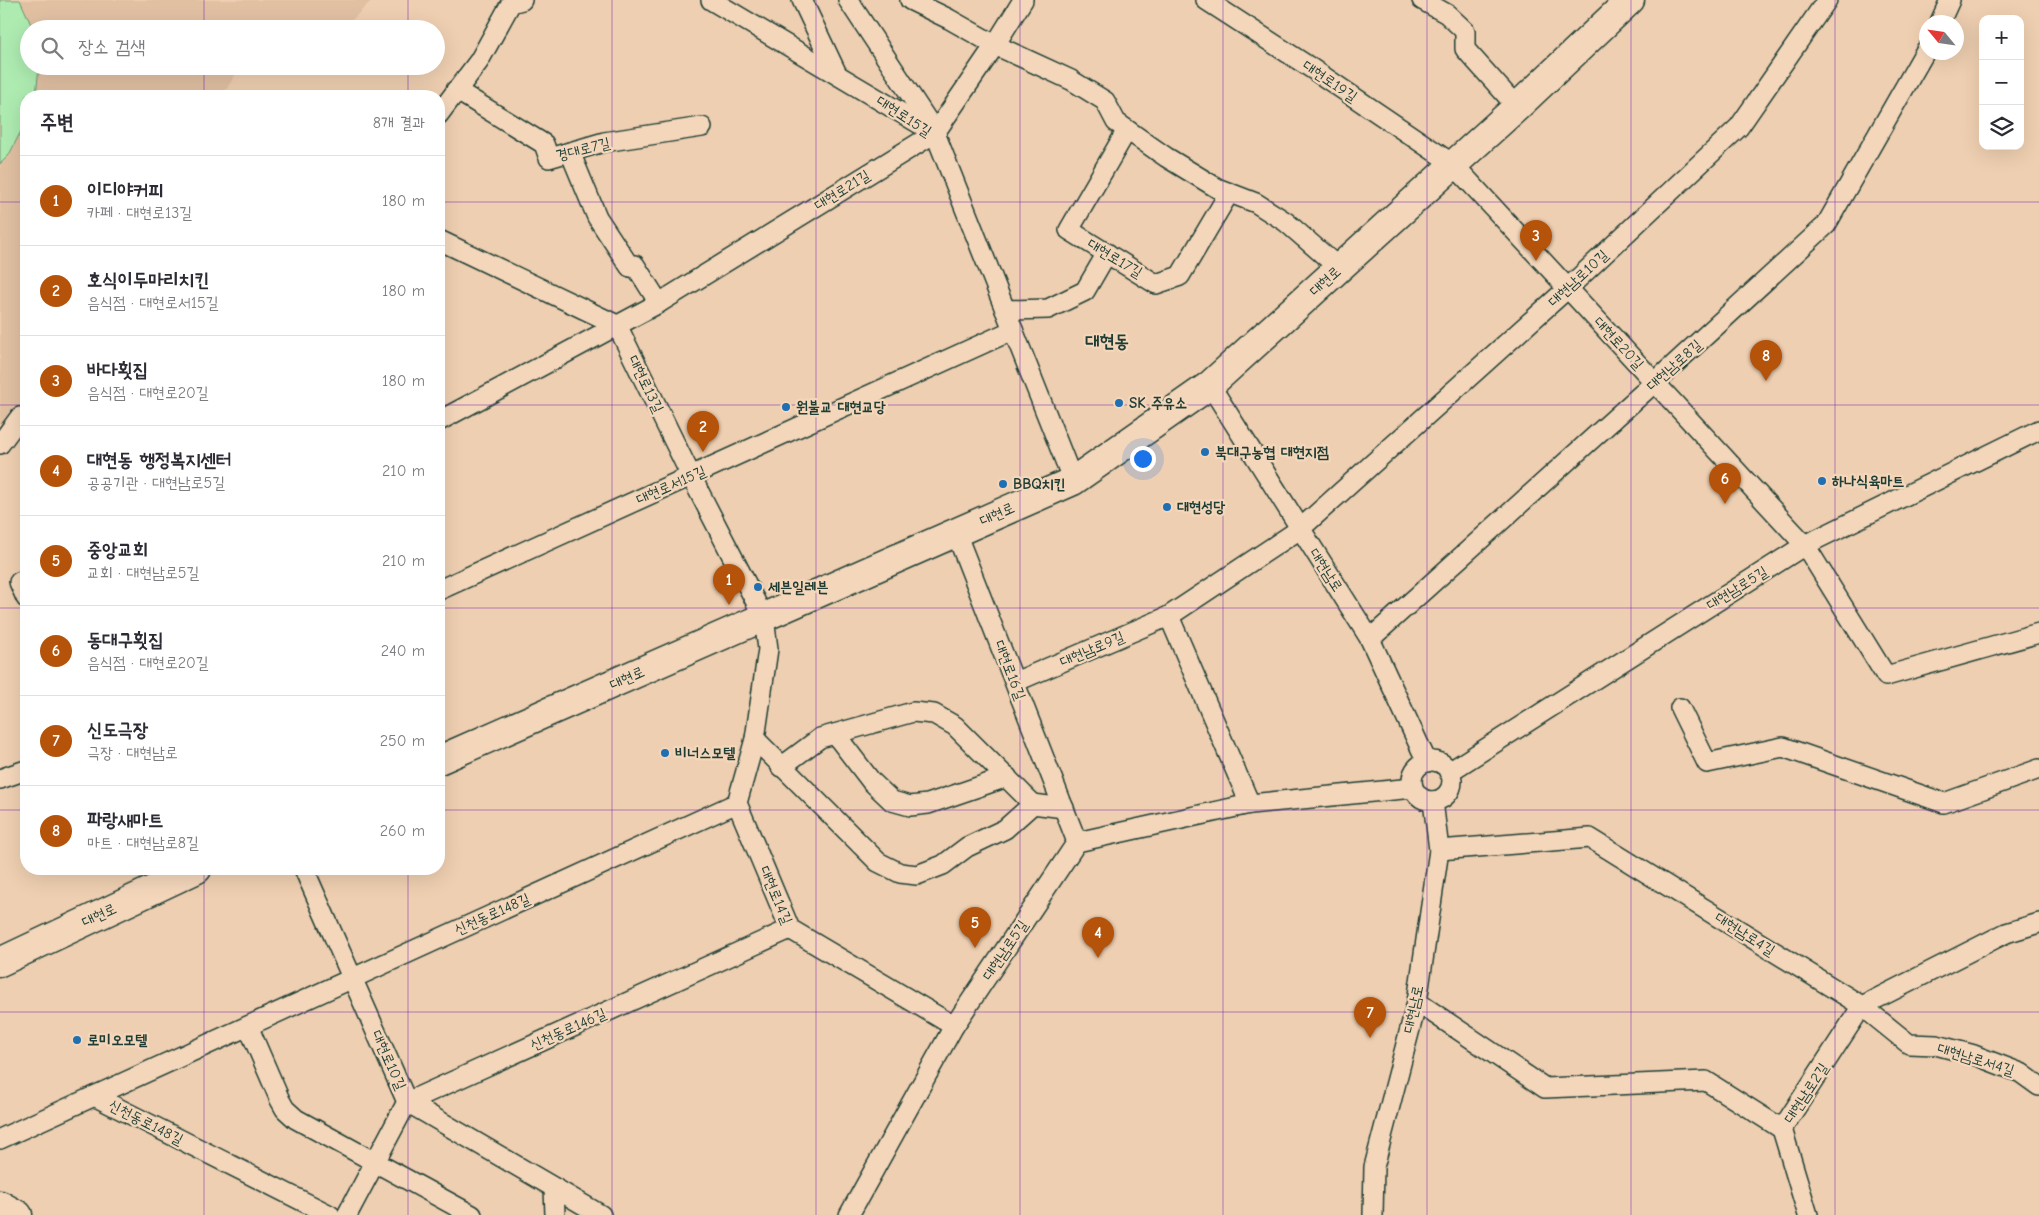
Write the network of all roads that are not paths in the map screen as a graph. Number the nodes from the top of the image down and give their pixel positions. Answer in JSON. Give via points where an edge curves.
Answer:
{"nodes":[{"id":1,"x":522,"y":0,"type":"edge"},
{"id":2,"x":711,"y":0,"type":"edge"},
{"id":3,"x":802,"y":0,"type":"edge"},
{"id":4,"x":848,"y":0,"type":"edge"},
{"id":5,"x":910,"y":0,"type":"edge"},
{"id":6,"x":1024,"y":0,"type":"edge"},
{"id":7,"x":1206,"y":0,"type":"edge"},
{"id":8,"x":1422,"y":0,"type":"edge"},
{"id":9,"x":1630,"y":0,"type":"edge"},
{"id":10,"x":1827,"y":0,"type":"edge"},
{"id":11,"x":1950,"y":0,"type":"edge"},
{"id":12,"x":1943,"y":15,"type":"edge"},
{"id":13,"x":995,"y":46,"type":"junction"},
{"id":14,"x":1920,"y":60,"type":"edge"},
{"id":15,"x":837,"y":74,"type":"junction"},
{"id":16,"x":456,"y":90,"type":"junction"},
{"id":17,"x":445,"y":106,"type":"edge"},
{"id":18,"x":1517,"y":107,"type":"junction"},
{"id":19,"x":702,"y":127,"type":"dead end"},
{"id":20,"x":1127,"y":130,"type":"junction"},
{"id":21,"x":935,"y":132,"type":"junction"},
{"id":22,"x":570,"y":152,"type":"junction"},
{"id":23,"x":1453,"y":164,"type":"junction"},
{"id":24,"x":1229,"y":193,"type":"junction"},
{"id":25,"x":445,"y":243,"type":"edge"},
{"id":26,"x":1107,"y":253,"type":"junction"},
{"id":27,"x":1339,"y":268,"type":"junction"},
{"id":28,"x":1568,"y":288,"type":"junction"},
{"id":29,"x":659,"y":303,"type":"junction"},
{"id":30,"x":1005,"y":310,"type":"junction"},
{"id":31,"x":617,"y":325,"type":"junction"},
{"id":32,"x":1013,"y":330,"type":"junction"},
{"id":33,"x":1655,"y":382,"type":"junction"},
{"id":34,"x":1210,"y":385,"type":"junction"},
{"id":35,"x":20,"y":417,"type":"edge"},
{"id":36,"x":445,"y":418,"type":"edge"},
{"id":37,"x":2039,"y":430,"type":"edge"},
{"id":38,"x":0,"y":444,"type":"edge"},
{"id":39,"x":691,"y":476,"type":"junction"},
{"id":40,"x":1073,"y":481,"type":"junction"},
{"id":41,"x":1300,"y":529,"type":"junction"},
{"id":42,"x":956,"y":532,"type":"junction"},
{"id":43,"x":1805,"y":544,"type":"junction"},
{"id":44,"x":445,"y":587,"type":"edge"},
{"id":45,"x":1169,"y":616,"type":"junction"},
{"id":46,"x":764,"y":618,"type":"junction"},
{"id":47,"x":2039,"y":633,"type":"edge"},
{"id":48,"x":1370,"y":639,"type":"junction"},
{"id":49,"x":1015,"y":682,"type":"junction"},
{"id":50,"x":1680,"y":708,"type":"dead end"},
{"id":51,"x":835,"y":734,"type":"junction"},
{"id":52,"x":755,"y":739,"type":"junction"},
{"id":53,"x":445,"y":757,"type":"edge"},
{"id":54,"x":1427,"y":762,"type":"junction"},
{"id":55,"x":781,"y":767,"type":"junction"},
{"id":56,"x":2039,"y":769,"type":"edge"},
{"id":57,"x":20,"y":772,"type":"edge"},
{"id":58,"x":1449,"y":772,"type":"junction"},
{"id":59,"x":1007,"y":777,"type":"junction"},
{"id":60,"x":0,"y":779,"type":"edge"},
{"id":61,"x":1413,"y":788,"type":"junction"},
{"id":62,"x":1433,"y":801,"type":"junction"},
{"id":63,"x":737,"y":802,"type":"junction"},
{"id":64,"x":1033,"y":804,"type":"junction"},
{"id":65,"x":1250,"y":804,"type":"junction"},
{"id":66,"x":1064,"y":808,"type":"junction"},
{"id":67,"x":1077,"y":842,"type":"junction"},
{"id":68,"x":1440,"y":850,"type":"junction"},
{"id":69,"x":184,"y":875,"type":"edge"},
{"id":70,"x":307,"y":875,"type":"edge"},
{"id":71,"x":2039,"y":923,"type":"edge"},
{"id":72,"x":790,"y":929,"type":"junction"},
{"id":73,"x":0,"y":962,"type":"edge"},
{"id":74,"x":352,"y":978,"type":"junction"},
{"id":75,"x":1416,"y":1002,"type":"junction"},
{"id":76,"x":1862,"y":1006,"type":"junction"},
{"id":77,"x":248,"y":1026,"type":"junction"},
{"id":78,"x":954,"y":1026,"type":"junction"},
{"id":79,"x":2039,"y":1086,"type":"edge"},
{"id":80,"x":94,"y":1096,"type":"junction"},
{"id":81,"x":407,"y":1102,"type":"junction"},
{"id":82,"x":1782,"y":1129,"type":"junction"},
{"id":83,"x":0,"y":1139,"type":"edge"},
{"id":84,"x":376,"y":1161,"type":"junction"},
{"id":85,"x":554,"y":1188,"type":"junction"},
{"id":86,"x":0,"y":1205,"type":"edge"},
{"id":87,"x":18,"y":1215,"type":"edge"},
{"id":88,"x":330,"y":1215,"type":"edge"},
{"id":89,"x":347,"y":1215,"type":"edge"},
{"id":90,"x":472,"y":1215,"type":"edge"},
{"id":91,"x":555,"y":1215,"type":"edge"},
{"id":92,"x":601,"y":1215,"type":"edge"},
{"id":93,"x":849,"y":1215,"type":"edge"},
{"id":94,"x":1373,"y":1215,"type":"edge"},
{"id":95,"x":1808,"y":1215,"type":"edge"}],
"edges":[{"from":1,"to":16,"type":"street","via":[[511,3],[479,61]]},
{"from":2,"to":15,"type":"street","name":"대현로15길"},
{"from":3,"to":15,"type":"street"},
{"from":4,"to":21,"type":"street"},
{"from":5,"to":13,"type":"street"},
{"from":6,"to":13,"type":"street","name":"대현로21길"},
{"from":7,"to":23,"type":"street","name":"대현로19길"},
{"from":8,"to":18,"type":"street","via":[[1447,14],[1464,31],[1465,49]]},
{"from":9,"to":18,"type":"main road","name":"대현로"},
{"from":10,"to":28,"type":"street","name":"대현남로10길","via":[[1739,127]]},
{"from":11,"to":12,"type":"street"},
{"from":13,"to":20,"type":"street","via":[[1071,80],[1105,101],[1116,122]]},
{"from":13,"to":21,"type":"street","name":"대현로21길"},
{"from":14,"to":33,"type":"street","name":"대현남로8길","via":[[1826,225]]},
{"from":15,"to":21,"type":"street","name":"대현로15길"},
{"from":16,"to":17,"type":"street"},
{"from":16,"to":22,"type":"street","name":"경대로7길","via":[[544,144],[549,158]]},
{"from":18,"to":23,"type":"main road","name":"대현로"},
{"from":19,"to":22,"type":"street","name":"경대로7길","via":[[604,142]]},
{"from":20,"to":24,"type":"street"},
{"from":20,"to":26,"type":"street","name":"대현로17길","via":[[1069,230]]},
{"from":21,"to":29,"type":"street","name":"대현로21길"},
{"from":21,"to":30,"type":"street","name":"대현로15길"},
{"from":22,"to":29,"type":"street","via":[[597,217],[630,267],[635,264]]},
{"from":23,"to":27,"type":"main road","name":"대현로"},
{"from":23,"to":28,"type":"street","name":"대현로20길"},
{"from":24,"to":26,"type":"street","name":"대현로17길","via":[[1180,276],[1156,284]]},
{"from":24,"to":27,"type":"street","via":[[1256,203],[1286,222]]},
{"from":25,"to":31,"type":"street"},
{"from":26,"to":30,"type":"street","via":[[1085,291],[1048,309]]},
{"from":27,"to":34,"type":"main road","name":"대현로"},
{"from":28,"to":33,"type":"street","name":"대현로20길"},
{"from":28,"to":41,"type":"street","name":"대현남로10길"},
{"from":29,"to":31,"type":"street","name":"대현로21길"},
{"from":30,"to":32,"type":"street","name":"대현로15길"},
{"from":31,"to":36,"type":"street","name":"대현로21길"},
{"from":31,"to":39,"type":"street","name":"대현로13길"},
{"from":32,"to":39,"type":"street","name":"대현로서15길"},
{"from":32,"to":40,"type":"street","name":"대현로15길"},
{"from":33,"to":43,"type":"street","name":"대현로20길"},
{"from":33,"to":48,"type":"street","name":"대현남로8길"},
{"from":34,"to":40,"type":"main road","name":"대현로"},
{"from":34,"to":41,"type":"street","name":"대현남로"},
{"from":35,"to":38,"type":"street"},
{"from":37,"to":43,"type":"street","name":"대현남로5길"},
{"from":39,"to":44,"type":"street","name":"대현로서15길"},
{"from":39,"to":46,"type":"street","name":"대현로13길"},
{"from":40,"to":42,"type":"main road","name":"대현로"},
{"from":41,"to":45,"type":"street","name":"대현남로9길"},
{"from":41,"to":48,"type":"street","name":"대현남로"},
{"from":42,"to":46,"type":"main road","name":"대현로"},
{"from":42,"to":49,"type":"street","name":"대현로16길"},
{"from":43,"to":47,"type":"street","name":"대현로20길","via":[[1886,676]]},
{"from":43,"to":58,"type":"street","name":"대현남로5길"},
{"from":45,"to":49,"type":"street","name":"대현남로9길"},
{"from":45,"to":65,"type":"street"},
{"from":46,"to":52,"type":"street","via":[[768,649]]},
{"from":46,"to":53,"type":"main road","name":"대현로"},
{"from":48,"to":54,"type":"street","name":"대현남로"},
{"from":49,"to":66,"type":"street","name":"대현로16길"},
{"from":50,"to":56,"type":"street","via":[[1707,763],[1783,748],[1944,803]]},
{"from":51,"to":55,"type":"street","via":[[820,738]]},
{"from":51,"to":59,"type":"street","via":[[913,712],[934,714],[955,726]]},
{"from":51,"to":59,"type":"street","via":[[871,781],[892,801],[910,806],[928,804]]},
{"from":52,"to":55,"type":"street"},
{"from":52,"to":63,"type":"street"},
{"from":54,"to":58,"type":"street","via":[[1440,763]]},
{"from":54,"to":61,"type":"street","via":[[1416,769]]},
{"from":55,"to":64,"type":"street","via":[[878,862],[900,873],[917,875],[943,865],[967,847],[1005,829]]},
{"from":57,"to":60,"type":"street"},
{"from":58,"to":62,"type":"street","via":[[1449,791]]},
{"from":59,"to":64,"type":"street"},
{"from":61,"to":62,"type":"street","via":[[1421,798]]},
{"from":61,"to":65,"type":"street"},
{"from":62,"to":68,"type":"street","name":"대현남로"},
{"from":63,"to":72,"type":"street","name":"대현로14길"},
{"from":63,"to":74,"type":"street","name":"신천동로148길"},
{"from":64,"to":66,"type":"street"},
{"from":65,"to":67,"type":"street"},
{"from":66,"to":67,"type":"street","name":"대현로16길"},
{"from":67,"to":78,"type":"street","name":"대현남로5길"},
{"from":68,"to":75,"type":"street","name":"대현남로"},
{"from":68,"to":76,"type":"street","name":"대현남로4길","via":[[1590,838]]},
{"from":69,"to":73,"type":"main road","name":"대현로"},
{"from":70,"to":74,"type":"street","name":"대현로10길"},
{"from":71,"to":76,"type":"street","via":[[2006,933]]},
{"from":72,"to":78,"type":"street","name":"대현로14길"},
{"from":72,"to":81,"type":"street","name":"신천동로146길"},
{"from":74,"to":77,"type":"street","name":"신천동로148길"},
{"from":74,"to":81,"type":"street","name":"대현로10길"},
{"from":75,"to":82,"type":"street","via":[[1545,1088],[1706,1081]]},
{"from":75,"to":94,"type":"street","name":"대현남로","via":[[1374,1166]]},
{"from":76,"to":79,"type":"street","name":"대현남로서4길","via":[[1909,1044],[1936,1045],[1974,1055],[2021,1073]]},
{"from":76,"to":82,"type":"street","name":"대현남로2길"},
{"from":77,"to":80,"type":"street","name":"신천동로148길"},
{"from":77,"to":84,"type":"street","via":[[285,1110]]},
{"from":78,"to":93,"type":"street","name":"대현남로5길"},
{"from":80,"to":83,"type":"street","name":"신천동로148길"},
{"from":80,"to":88,"type":"street","name":"신천동로148길"},
{"from":81,"to":84,"type":"street"},
{"from":81,"to":85,"type":"street","name":"대현로10길"},
{"from":82,"to":95,"type":"street","name":"대현남로2길"},
{"from":84,"to":89,"type":"street"},
{"from":84,"to":90,"type":"street"},
{"from":85,"to":91,"type":"street"},
{"from":85,"to":92,"type":"street","name":"대현로10길"},
{"from":86,"to":87,"type":"main road"}]}
